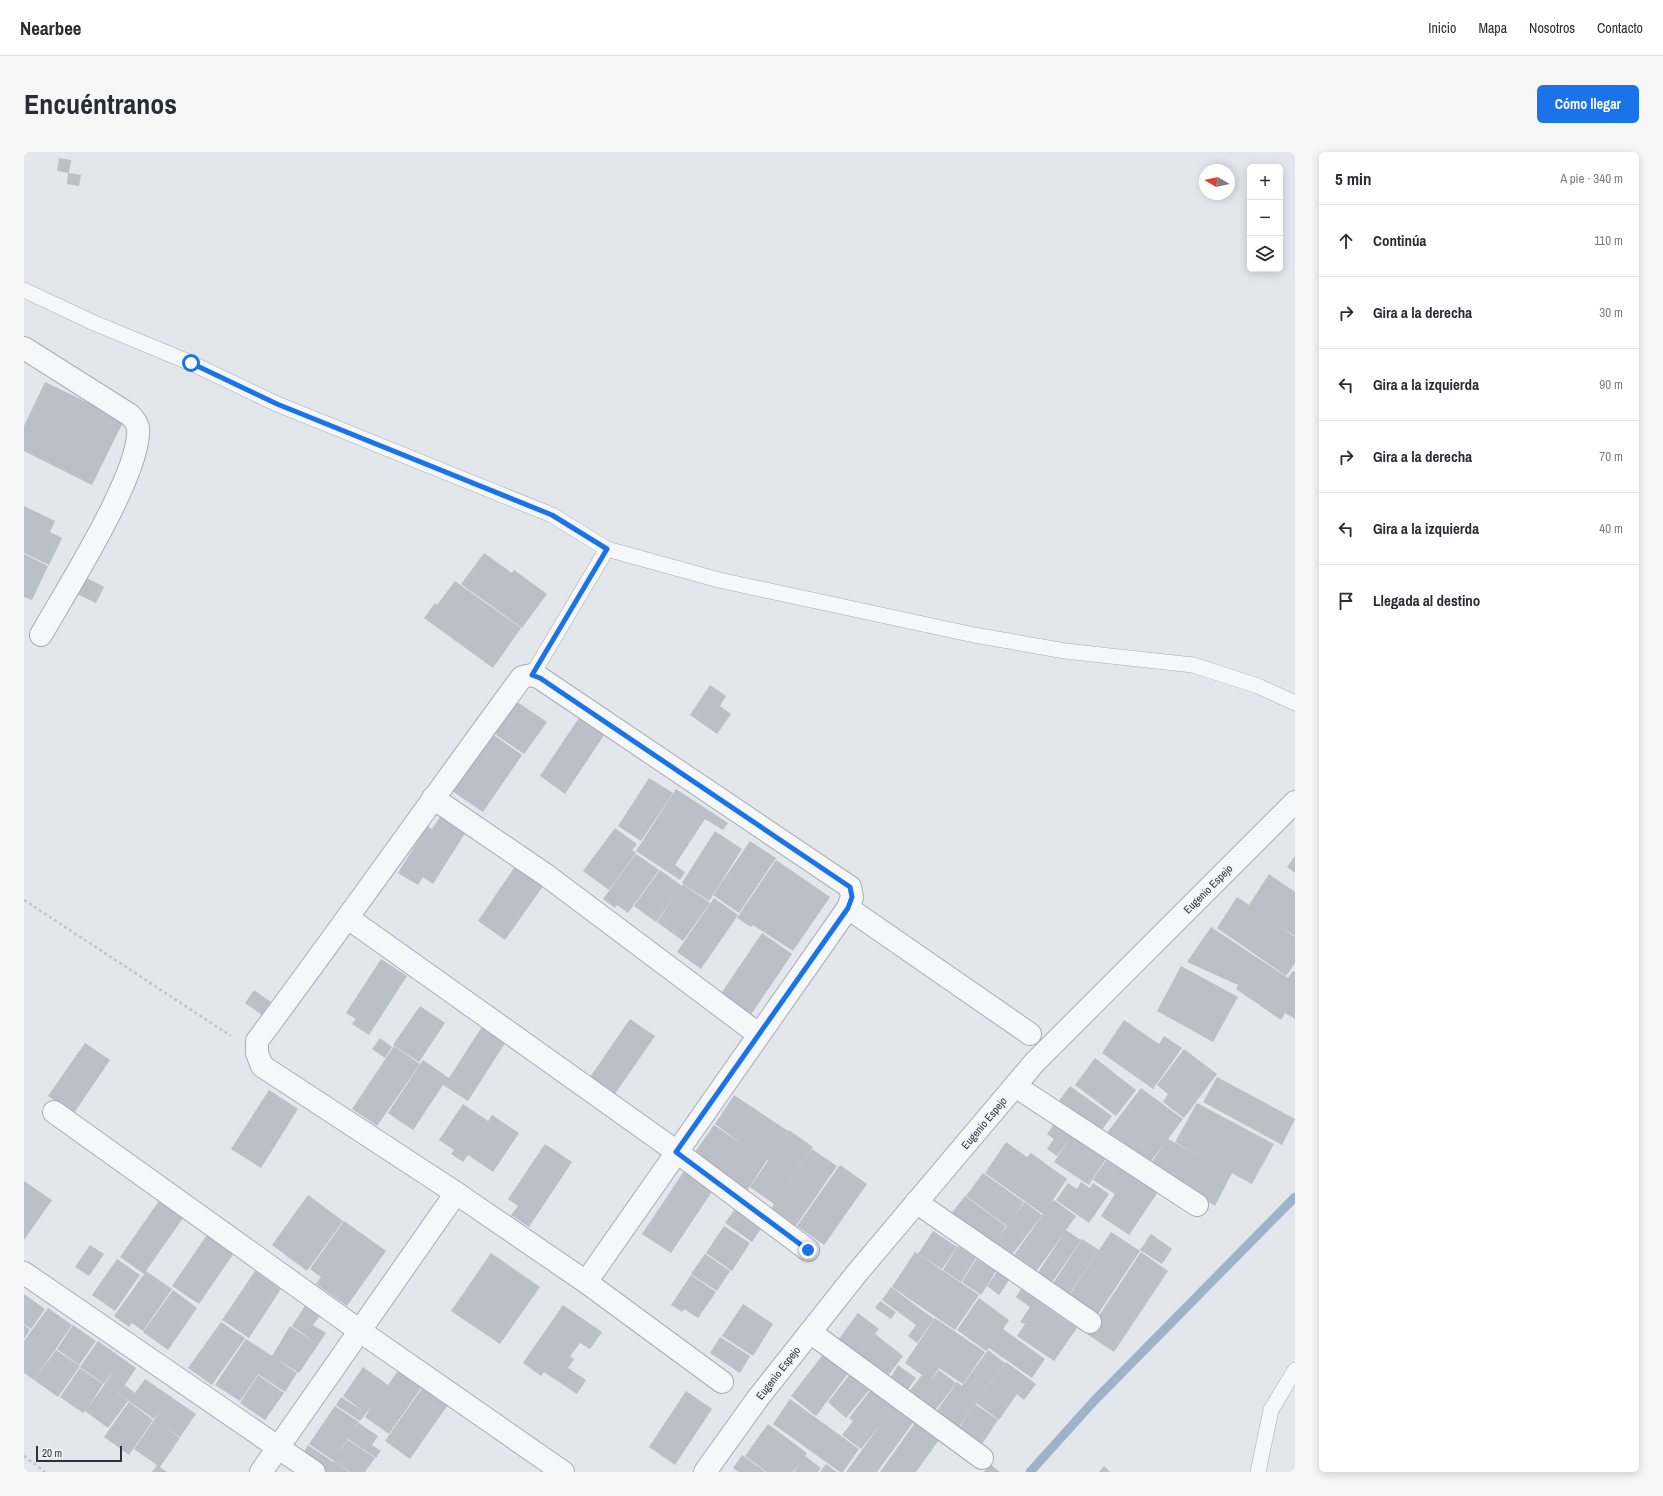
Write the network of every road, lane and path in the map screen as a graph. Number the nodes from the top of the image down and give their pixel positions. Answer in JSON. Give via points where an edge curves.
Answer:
{"nodes":[{"id":1,"x":24,"y":290,"type":"edge"},
{"id":2,"x":24,"y":348,"type":"edge"},
{"id":3,"x":607,"y":549,"type":"junction"},
{"id":4,"x":41,"y":635,"type":"dead end"},
{"id":5,"x":532,"y":675,"type":"junction"},
{"id":6,"x":1295,"y":703,"type":"edge"},
{"id":7,"x":433,"y":798,"type":"junction"},
{"id":8,"x":1292,"y":812,"type":"edge"},
{"id":9,"x":24,"y":900,"type":"edge"},
{"id":10,"x":848,"y":908,"type":"junction"},
{"id":11,"x":348,"y":918,"type":"junction"},
{"id":12,"x":758,"y":1034,"type":"junction"},
{"id":13,"x":1030,"y":1034,"type":"dead end"},
{"id":14,"x":257,"y":1053,"type":"junction"},
{"id":15,"x":1015,"y":1086,"type":"junction"},
{"id":16,"x":54,"y":1112,"type":"dead end"},
{"id":17,"x":676,"y":1152,"type":"junction"},
{"id":18,"x":456,"y":1193,"type":"junction"},
{"id":19,"x":916,"y":1202,"type":"junction"},
{"id":20,"x":1197,"y":1204,"type":"dead end"},
{"id":21,"x":808,"y":1250,"type":"dead end"},
{"id":22,"x":24,"y":1273,"type":"edge"},
{"id":23,"x":586,"y":1282,"type":"junction"},
{"id":24,"x":1090,"y":1322,"type":"dead end"},
{"id":25,"x":360,"y":1331,"type":"junction"},
{"id":26,"x":810,"y":1332,"type":"junction"},
{"id":27,"x":1295,"y":1370,"type":"edge"},
{"id":28,"x":722,"y":1382,"type":"dead end"},
{"id":29,"x":279,"y":1446,"type":"junction"},
{"id":30,"x":24,"y":1456,"type":"edge"},
{"id":31,"x":982,"y":1458,"type":"dead end"},
{"id":32,"x":45,"y":1472,"type":"edge"},
{"id":33,"x":261,"y":1472,"type":"edge"},
{"id":34,"x":314,"y":1472,"type":"edge"},
{"id":35,"x":562,"y":1472,"type":"edge"},
{"id":36,"x":705,"y":1472,"type":"edge"},
{"id":37,"x":1258,"y":1472,"type":"edge"}],
"edges":[{"from":1,"to":3,"type":"lane","via":[[92,322],[191,363],[277,404],[552,515]]},
{"from":2,"to":4,"type":"street","via":[[130,415],[138,426],[132,462],[107,518]]},
{"from":3,"to":5,"type":"lane"},
{"from":3,"to":6,"type":"lane","via":[[720,580],[974,635],[1065,651],[1193,665],[1258,686]]},
{"from":5,"to":7,"type":"street","via":[[522,676]]},
{"from":5,"to":10,"type":"street","via":[[850,887],[852,897]]},
{"from":7,"to":11,"type":"street"},
{"from":7,"to":12,"type":"street","via":[[546,875]]},
{"from":8,"to":15,"type":"street","name":"Eugenio Espejo","via":[[1060,1037]]},
{"from":9,"to":14,"type":"path"},
{"from":10,"to":12,"type":"street"},
{"from":10,"to":13,"type":"street"},
{"from":11,"to":14,"type":"street","via":[[257,1041]]},
{"from":11,"to":17,"type":"street"},
{"from":12,"to":17,"type":"street"},
{"from":14,"to":18,"type":"street","via":[[262,1066]]},
{"from":15,"to":19,"type":"street","name":"Eugenio Espejo"},
{"from":15,"to":20,"type":"street"},
{"from":16,"to":25,"type":"street"},
{"from":17,"to":21,"type":"street"},
{"from":17,"to":23,"type":"street"},
{"from":18,"to":23,"type":"street"},
{"from":18,"to":25,"type":"street"},
{"from":19,"to":24,"type":"street"},
{"from":19,"to":26,"type":"street","name":"Eugenio Espejo"},
{"from":22,"to":29,"type":"street"},
{"from":23,"to":28,"type":"street"},
{"from":25,"to":29,"type":"street"},
{"from":25,"to":35,"type":"street"},
{"from":26,"to":31,"type":"street"},
{"from":26,"to":36,"type":"street","name":"Eugenio Espejo"},
{"from":27,"to":37,"type":"lane","via":[[1271,1410]]},
{"from":29,"to":33,"type":"street"},
{"from":29,"to":34,"type":"street"},
{"from":30,"to":32,"type":"path"}]}
